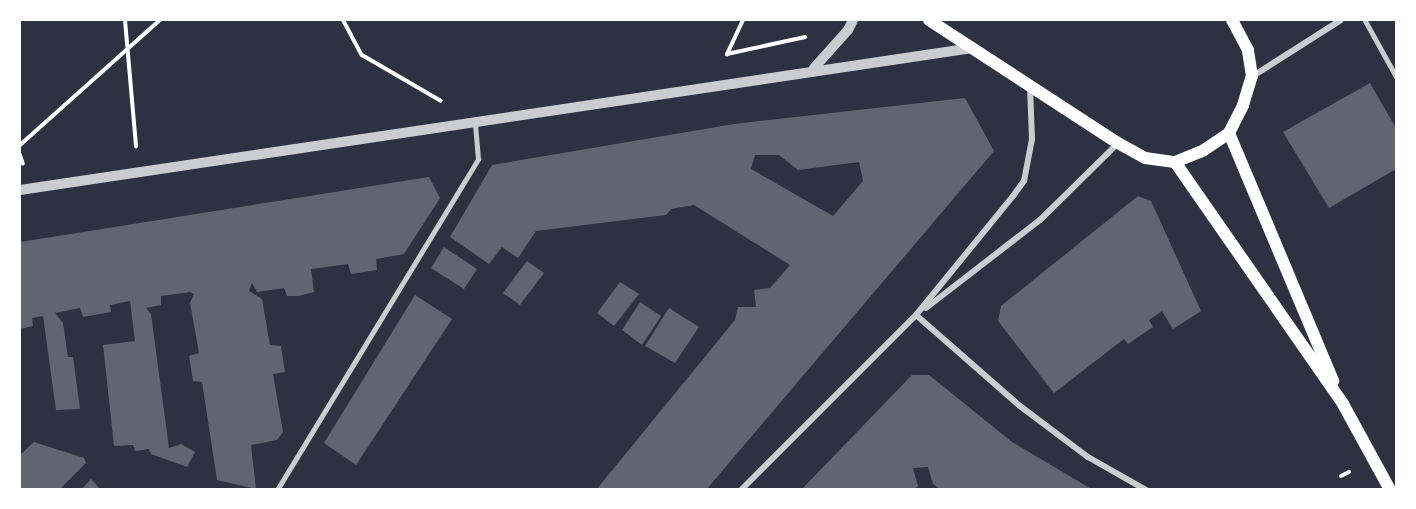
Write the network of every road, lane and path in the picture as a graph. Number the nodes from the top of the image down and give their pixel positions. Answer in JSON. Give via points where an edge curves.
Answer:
{"nodes":[{"id":1,"x":125,"y":20,"type":"edge"},
{"id":2,"x":160,"y":20,"type":"edge"},
{"id":3,"x":343,"y":20,"type":"edge"},
{"id":4,"x":743,"y":20,"type":"edge"},
{"id":5,"x":853,"y":20,"type":"edge"},
{"id":6,"x":929,"y":20,"type":"edge"},
{"id":7,"x":1232,"y":20,"type":"edge"},
{"id":8,"x":1341,"y":20,"type":"edge"},
{"id":9,"x":1365,"y":20,"type":"edge"},
{"id":10,"x":810,"y":34,"type":"dead end"},
{"id":11,"x":129,"y":47,"type":"junction"},
{"id":12,"x":972,"y":48,"type":"junction"},
{"id":13,"x":814,"y":68,"type":"junction"},
{"id":14,"x":1252,"y":76,"type":"junction"},
{"id":15,"x":1396,"y":76,"type":"edge"},
{"id":16,"x":1030,"y":87,"type":"junction"},
{"id":17,"x":447,"y":104,"type":"dead end"},
{"id":18,"x":475,"y":119,"type":"junction"},
{"id":19,"x":1229,"y":133,"type":"junction"},
{"id":20,"x":1118,"y":143,"type":"junction"},
{"id":21,"x":20,"y":145,"type":"edge"},
{"id":22,"x":136,"y":153,"type":"dead end"},
{"id":23,"x":1175,"y":162,"type":"junction"},
{"id":24,"x":20,"y":190,"type":"edge"},
{"id":25,"x":916,"y":315,"type":"junction"},
{"id":26,"x":1343,"y":404,"type":"junction"},
{"id":27,"x":1349,"y":472,"type":"dead end"},
{"id":28,"x":1341,"y":476,"type":"dead end"},
{"id":29,"x":277,"y":489,"type":"edge"},
{"id":30,"x":741,"y":489,"type":"edge"},
{"id":31,"x":1146,"y":489,"type":"edge"},
{"id":32,"x":1390,"y":489,"type":"edge"}],
"edges":[{"from":1,"to":11,"type":"path"},
{"from":2,"to":11,"type":"path"},
{"from":3,"to":17,"type":"path","via":[[362,55]]},
{"from":4,"to":10,"type":"path","via":[[727,54],[794,41]]},
{"from":5,"to":13,"type":"street","via":[[849,30]]},
{"from":6,"to":12,"type":"main road"},
{"from":7,"to":14,"type":"main road","via":[[1248,50]]},
{"from":8,"to":14,"type":"street"},
{"from":9,"to":15,"type":"lane"},
{"from":11,"to":21,"type":"path"},
{"from":11,"to":22,"type":"path"},
{"from":12,"to":13,"type":"street","via":[[883,63]]},
{"from":12,"to":16,"type":"main road"},
{"from":13,"to":18,"type":"street"},
{"from":14,"to":19,"type":"main road"},
{"from":16,"to":20,"type":"main road"},
{"from":16,"to":25,"type":"street","via":[[1032,139],[1024,181]]},
{"from":18,"to":24,"type":"street"},
{"from":18,"to":29,"type":"lane","via":[[478,159]]},
{"from":19,"to":23,"type":"main road","via":[[1204,150]]},
{"from":19,"to":26,"type":"main road"},
{"from":20,"to":23,"type":"main road","via":[[1145,158]]},
{"from":20,"to":25,"type":"street","via":[[1040,220]]},
{"from":23,"to":26,"type":"main road"},
{"from":25,"to":30,"type":"street"},
{"from":25,"to":31,"type":"street","via":[[1088,457]]},
{"from":26,"to":32,"type":"main road"},
{"from":27,"to":28,"type":"path"}]}
